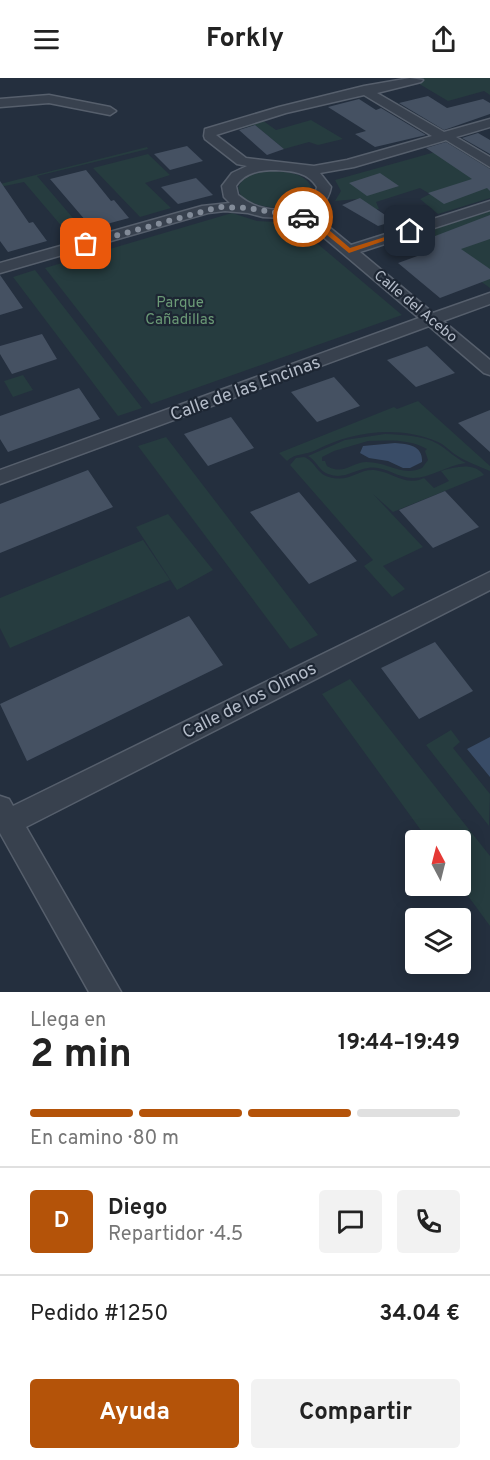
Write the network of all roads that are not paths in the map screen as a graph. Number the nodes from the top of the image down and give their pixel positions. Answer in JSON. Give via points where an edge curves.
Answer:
{"nodes":[{"id":1,"x":417,"y":80,"type":"dead end"},
{"id":2,"x":364,"y":90,"type":"junction"},
{"id":3,"x":0,"y":103,"type":"edge"},
{"id":4,"x":110,"y":111,"type":"dead end"},
{"id":5,"x":490,"y":123,"type":"edge"},
{"id":6,"x":490,"y":129,"type":"edge"},
{"id":7,"x":448,"y":139,"type":"junction"},
{"id":8,"x":242,"y":161,"type":"junction"},
{"id":9,"x":490,"y":163,"type":"edge"},
{"id":10,"x":270,"y":166,"type":"junction"},
{"id":11,"x":301,"y":169,"type":"junction"},
{"id":12,"x":236,"y":176,"type":"junction"},
{"id":13,"x":228,"y":190,"type":"junction"},
{"id":14,"x":323,"y":193,"type":"junction"},
{"id":15,"x":490,"y":205,"type":"edge"},
{"id":16,"x":248,"y":208,"type":"junction"},
{"id":17,"x":207,"y":209,"type":"junction"},
{"id":18,"x":282,"y":213,"type":"junction"},
{"id":19,"x":313,"y":221,"type":"junction"},
{"id":20,"x":349,"y":251,"type":"junction"},
{"id":21,"x":0,"y":268,"type":"edge"},
{"id":22,"x":490,"y":298,"type":"edge"},
{"id":23,"x":434,"y":320,"type":"junction"},
{"id":24,"x":490,"y":369,"type":"edge"},
{"id":25,"x":0,"y":477,"type":"edge"},
{"id":26,"x":490,"y":580,"type":"edge"},
{"id":27,"x":4,"y":815,"type":"edge"},
{"id":28,"x":106,"y":992,"type":"edge"}],
"edges":[{"from":1,"to":2,"type":"street"},
{"from":2,"to":7,"type":"street"},
{"from":2,"to":8,"type":"street","via":[[210,132]]},
{"from":3,"to":4,"type":"street","via":[[49,99]]},
{"from":5,"to":7,"type":"street"},
{"from":6,"to":7,"type":"street"},
{"from":7,"to":9,"type":"street"},
{"from":7,"to":11,"type":"street","via":[[342,166]]},
{"from":7,"to":14,"type":"street","via":[[344,171],[331,178]]},
{"from":8,"to":10,"type":"street"},
{"from":8,"to":12,"type":"street","via":[[243,168]]},
{"from":10,"to":11,"type":"street"},
{"from":10,"to":12,"type":"street"},
{"from":11,"to":14,"type":"street","via":[[317,176]]},
{"from":12,"to":13,"type":"street"},
{"from":13,"to":16,"type":"street","via":[[234,201]]},
{"from":13,"to":17,"type":"street","via":[[222,200]]},
{"from":14,"to":18,"type":"street","via":[[309,208]]},
{"from":14,"to":19,"type":"street","via":[[312,212]]},
{"from":15,"to":20,"type":"street"},
{"from":16,"to":17,"type":"street"},
{"from":16,"to":18,"type":"street"},
{"from":17,"to":21,"type":"street"},
{"from":18,"to":19,"type":"street","name":"Calle del Acebo"},
{"from":19,"to":20,"type":"street","name":"Calle del Acebo"},
{"from":20,"to":23,"type":"street","name":"Calle del Acebo"},
{"from":22,"to":23,"type":"street","name":"Calle de las Encinas"},
{"from":23,"to":24,"type":"street","name":"Calle del Acebo"},
{"from":23,"to":25,"type":"street","name":"Calle de las Encinas"},
{"from":26,"to":27,"type":"street","name":"Calle de los Olmos"},
{"from":27,"to":28,"type":"street"}]}
